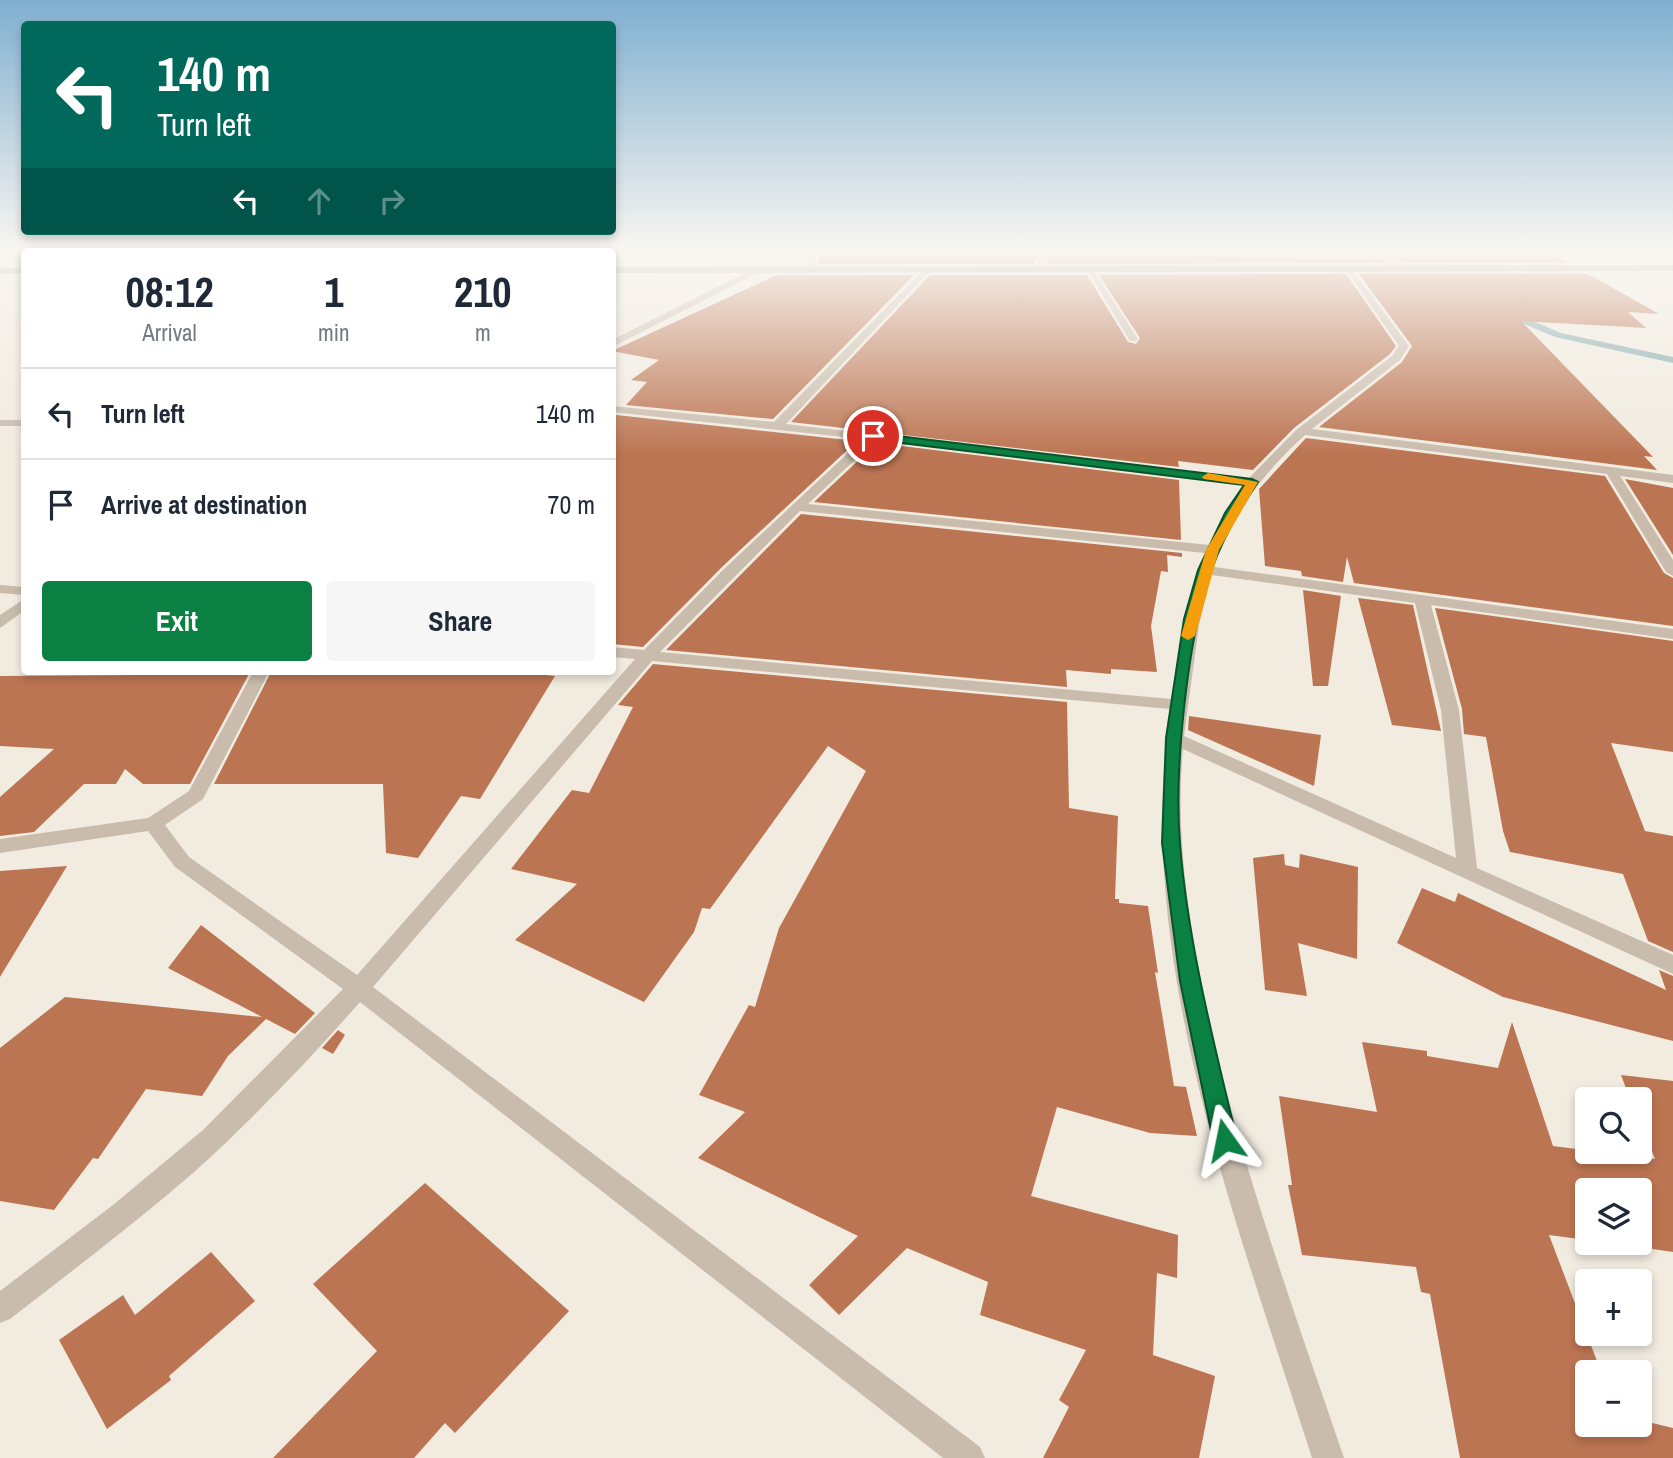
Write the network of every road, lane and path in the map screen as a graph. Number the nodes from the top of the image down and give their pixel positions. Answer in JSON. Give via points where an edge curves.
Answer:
{"nodes":[{"id":1,"x":661,"y":319,"type":"edge"},
{"id":2,"x":879,"y":319,"type":"edge"},
{"id":3,"x":1120,"y":319,"type":"edge"},
{"id":4,"x":1385,"y":319,"type":"edge"},
{"id":5,"x":1133,"y":340,"type":"dead end"},
{"id":6,"x":616,"y":342,"type":"edge"},
{"id":7,"x":616,"y":409,"type":"edge"},
{"id":8,"x":0,"y":423,"type":"edge"},
{"id":9,"x":21,"y":423,"type":"edge"},
{"id":10,"x":778,"y":425,"type":"junction"},
{"id":11,"x":1303,"y":431,"type":"junction"},
{"id":12,"x":873,"y":436,"type":"junction"},
{"id":13,"x":1611,"y":471,"type":"junction"},
{"id":14,"x":1673,"y":479,"type":"edge"},
{"id":15,"x":1252,"y":482,"type":"junction"},
{"id":16,"x":798,"y":507,"type":"junction"},
{"id":17,"x":1212,"y":550,"type":"junction"},
{"id":18,"x":1205,"y":570,"type":"junction"},
{"id":19,"x":1673,"y":572,"type":"edge"},
{"id":20,"x":0,"y":589,"type":"edge"},
{"id":21,"x":21,"y":591,"type":"edge"},
{"id":22,"x":1422,"y":600,"type":"junction"},
{"id":23,"x":21,"y":606,"type":"edge"},
{"id":24,"x":0,"y":623,"type":"edge"},
{"id":25,"x":1673,"y":634,"type":"edge"},
{"id":26,"x":616,"y":652,"type":"edge"},
{"id":27,"x":647,"y":656,"type":"junction"},
{"id":28,"x":259,"y":675,"type":"edge"},
{"id":29,"x":1179,"y":705,"type":"junction"},
{"id":30,"x":1174,"y":738,"type":"junction"},
{"id":31,"x":153,"y":824,"type":"junction"},
{"id":32,"x":0,"y":846,"type":"edge"},
{"id":33,"x":1467,"y":869,"type":"junction"},
{"id":34,"x":1673,"y":965,"type":"edge"},
{"id":35,"x":360,"y":989,"type":"junction"},
{"id":36,"x":0,"y":1309,"type":"edge"},
{"id":37,"x":969,"y":1458,"type":"edge"},
{"id":38,"x":1328,"y":1458,"type":"edge"}],
"edges":[{"from":1,"to":6,"type":"street"},
{"from":2,"to":10,"type":"street"},
{"from":3,"to":5,"type":"street"},
{"from":4,"to":11,"type":"street","via":[[1404,346],[1396,358]]},
{"from":7,"to":10,"type":"street"},
{"from":8,"to":9,"type":"street"},
{"from":10,"to":12,"type":"street"},
{"from":11,"to":13,"type":"street"},
{"from":11,"to":15,"type":"street"},
{"from":12,"to":15,"type":"street"},
{"from":12,"to":16,"type":"street"},
{"from":13,"to":14,"type":"street"},
{"from":13,"to":19,"type":"street"},
{"from":15,"to":17,"type":"street"},
{"from":16,"to":17,"type":"street"},
{"from":16,"to":27,"type":"street","via":[[731,567]]},
{"from":17,"to":18,"type":"street"},
{"from":18,"to":22,"type":"street"},
{"from":18,"to":29,"type":"street","via":[[1191,619]]},
{"from":20,"to":21,"type":"street"},
{"from":22,"to":25,"type":"street"},
{"from":22,"to":33,"type":"street","via":[[1450,710]]},
{"from":23,"to":24,"type":"street"},
{"from":26,"to":27,"type":"street"},
{"from":27,"to":29,"type":"street"},
{"from":27,"to":35,"type":"street"},
{"from":28,"to":31,"type":"street","via":[[196,794]]},
{"from":29,"to":30,"type":"street"},
{"from":30,"to":33,"type":"street"},
{"from":30,"to":38,"type":"street","via":[[1171,843],[1190,981],[1225,1140]]},
{"from":31,"to":32,"type":"street"},
{"from":31,"to":35,"type":"street","via":[[182,862]]},
{"from":33,"to":34,"type":"street"},
{"from":35,"to":36,"type":"street","via":[[238,1114]]},
{"from":35,"to":37,"type":"street"}]}
